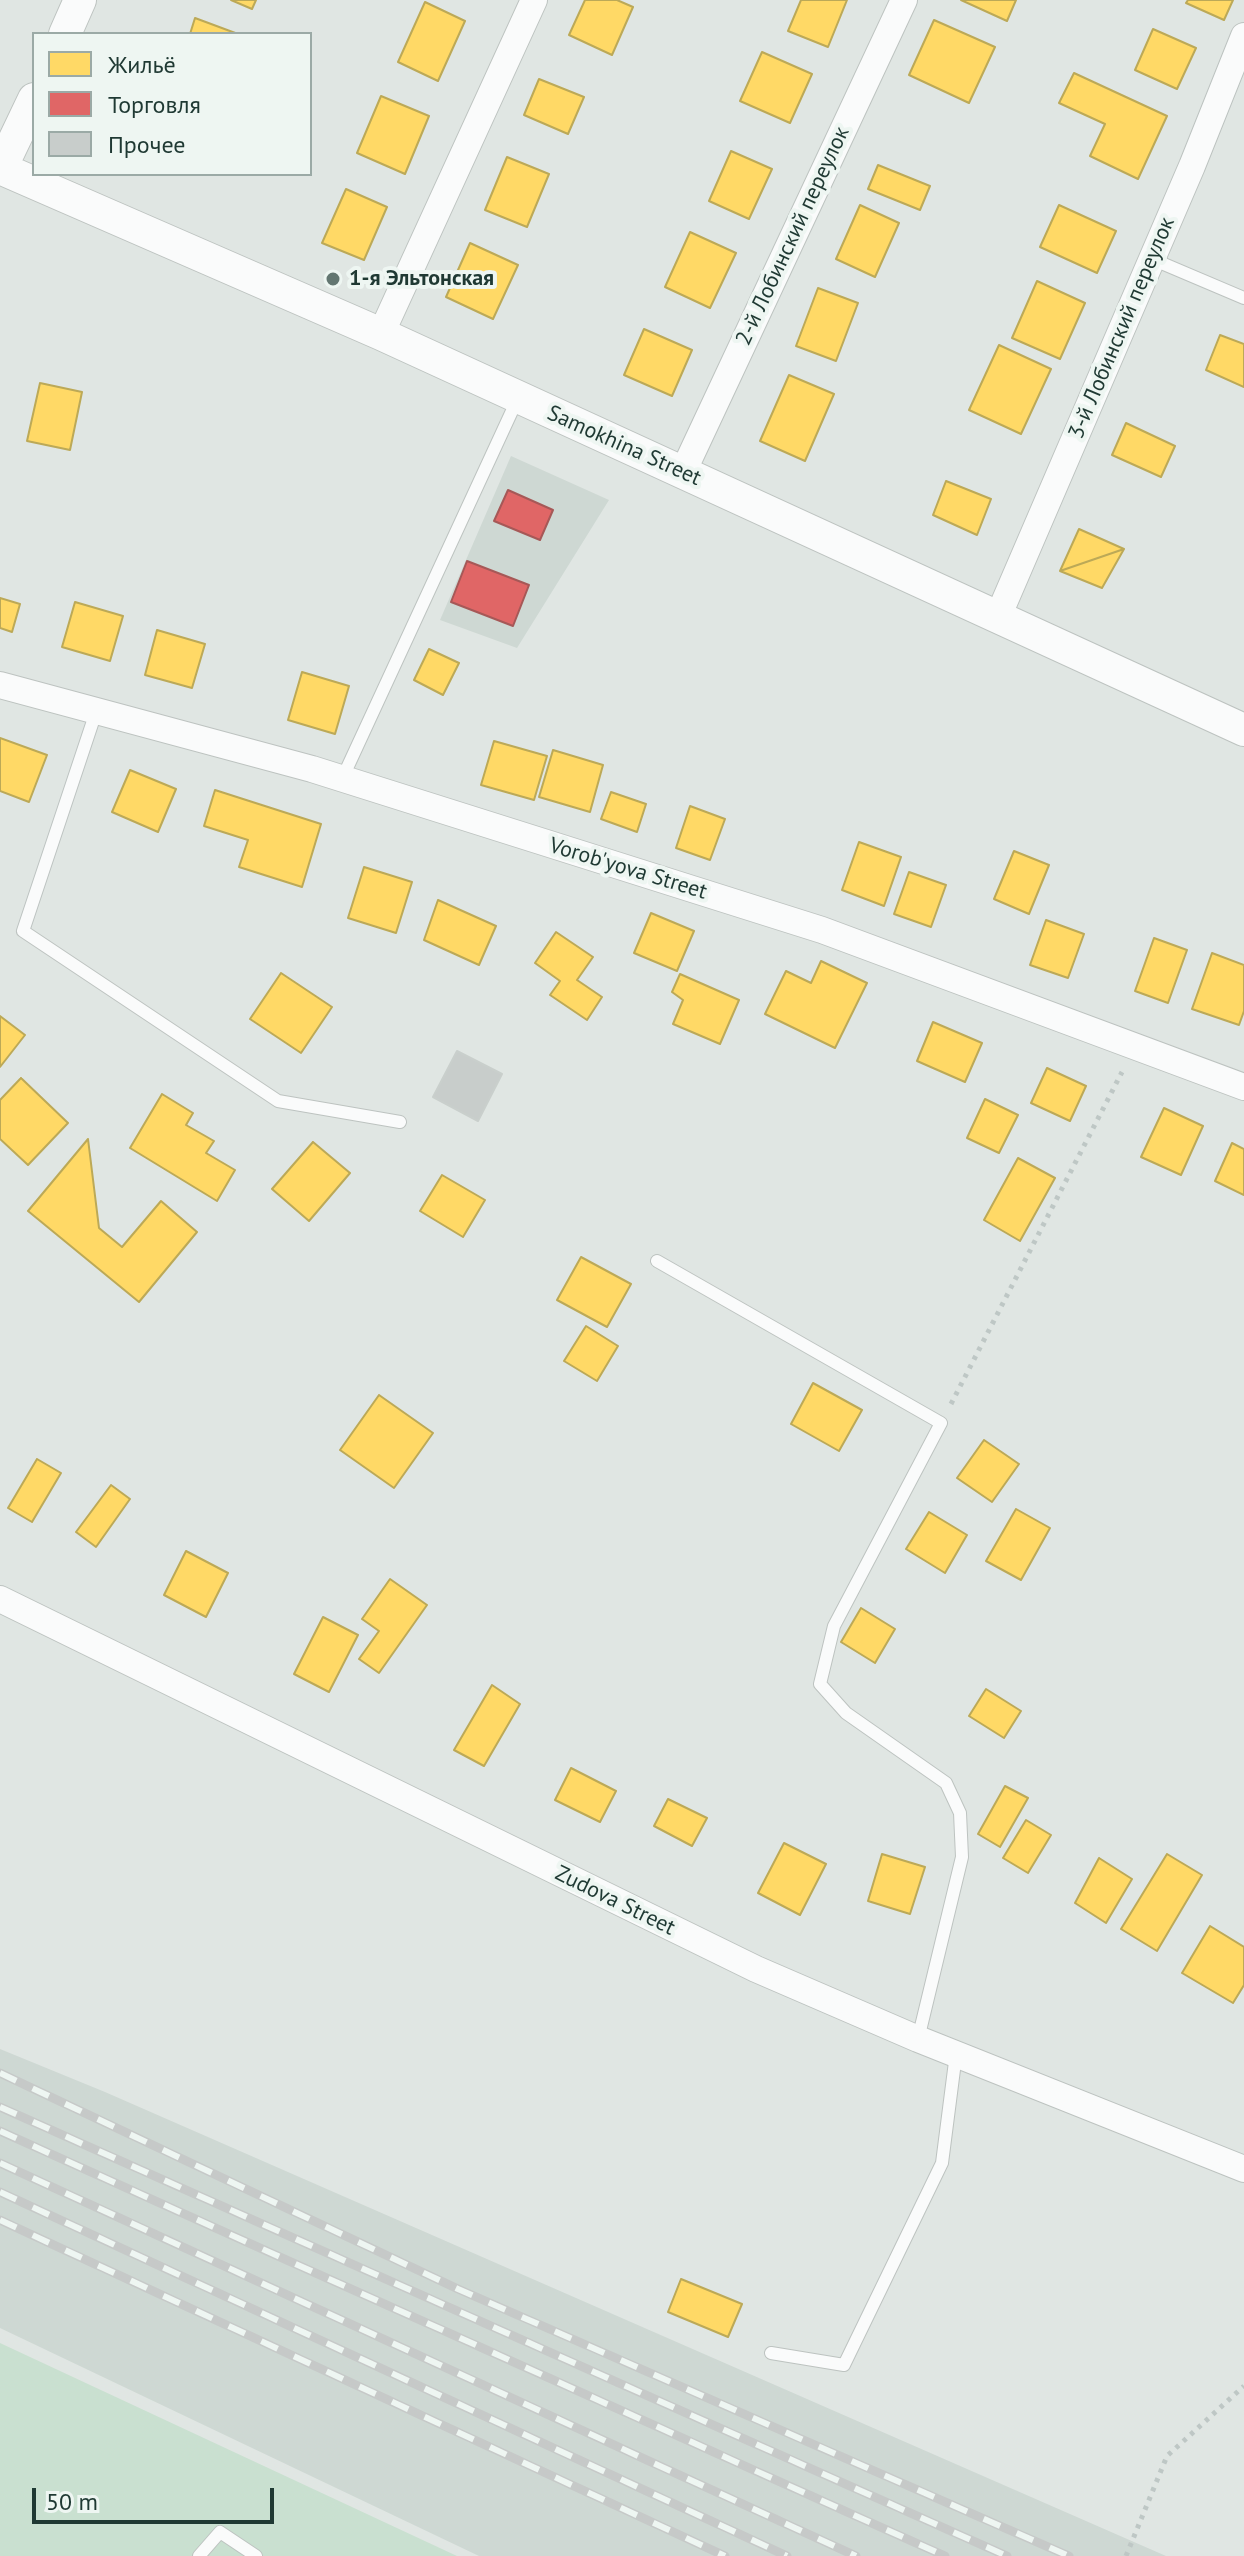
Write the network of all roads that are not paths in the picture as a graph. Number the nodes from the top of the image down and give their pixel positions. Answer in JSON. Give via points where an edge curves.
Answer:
{"nodes":[{"id":1,"x":80,"y":0,"type":"edge"},
{"id":2,"x":534,"y":0,"type":"edge"},
{"id":3,"x":904,"y":0,"type":"edge"},
{"id":4,"x":66,"y":32,"type":"edge"},
{"id":5,"x":1244,"y":36,"type":"edge"},
{"id":6,"x":32,"y":103,"type":"edge"},
{"id":7,"x":1,"y":168,"type":"edge"},
{"id":8,"x":1152,"y":259,"type":"junction"},
{"id":9,"x":1244,"y":298,"type":"edge"},
{"id":10,"x":381,"y":334,"type":"junction"},
{"id":11,"x":518,"y":398,"type":"junction"},
{"id":12,"x":683,"y":472,"type":"junction"},
{"id":13,"x":997,"y":619,"type":"junction"},
{"id":14,"x":0,"y":685,"type":"edge"},
{"id":15,"x":96,"y":712,"type":"junction"},
{"id":16,"x":1244,"y":730,"type":"edge"},
{"id":17,"x":342,"y":779,"type":"junction"},
{"id":18,"x":1244,"y":1087,"type":"edge"},
{"id":19,"x":400,"y":1122,"type":"dead end"},
{"id":20,"x":657,"y":1261,"type":"dead end"},
{"id":21,"x":0,"y":1599,"type":"edge"},
{"id":22,"x":918,"y":2039,"type":"junction"},
{"id":23,"x":957,"y":2051,"type":"junction"},
{"id":24,"x":1244,"y":2169,"type":"edge"},
{"id":25,"x":771,"y":2353,"type":"dead end"},
{"id":26,"x":199,"y":2556,"type":"edge"},
{"id":27,"x":256,"y":2556,"type":"edge"}],
"edges":[{"from":1,"to":4,"type":"street"},
{"from":2,"to":10,"type":"street"},
{"from":3,"to":12,"type":"street","name":"2-й Лобинский переулок"},
{"from":5,"to":8,"type":"street","name":"3-й Лобинский переулок"},
{"from":6,"to":7,"type":"street"},
{"from":7,"to":10,"type":"street","name":"Samokhina Street"},
{"from":8,"to":9,"type":"lane"},
{"from":8,"to":13,"type":"street","name":"3-й Лобинский переулок"},
{"from":10,"to":11,"type":"street","name":"Samokhina Street"},
{"from":11,"to":12,"type":"street","name":"Samokhina Street"},
{"from":11,"to":17,"type":"lane"},
{"from":12,"to":13,"type":"street","name":"Samokhina Street"},
{"from":13,"to":16,"type":"street","name":"Samokhina Street"},
{"from":14,"to":15,"type":"street","name":"Vorob'yova Street"},
{"from":15,"to":17,"type":"street","name":"Vorob'yova Street"},
{"from":15,"to":19,"type":"lane","via":[[23,931],[278,1101]]},
{"from":17,"to":18,"type":"street","name":"Vorob'yova Street","via":[[822,930]]},
{"from":20,"to":22,"type":"lane","via":[[941,1423],[834,1626],[820,1684],[846,1713],[946,1783],[960,1813],[962,1857]]},
{"from":21,"to":22,"type":"street","name":"Zudova Street","via":[[756,1969]]},
{"from":22,"to":23,"type":"street","name":"Zudova Street"},
{"from":23,"to":24,"type":"street","name":"Zudova Street"},
{"from":23,"to":25,"type":"lane","via":[[942,2163],[844,2365]]},
{"from":26,"to":27,"type":"lane","via":[[220,2532]]}]}
